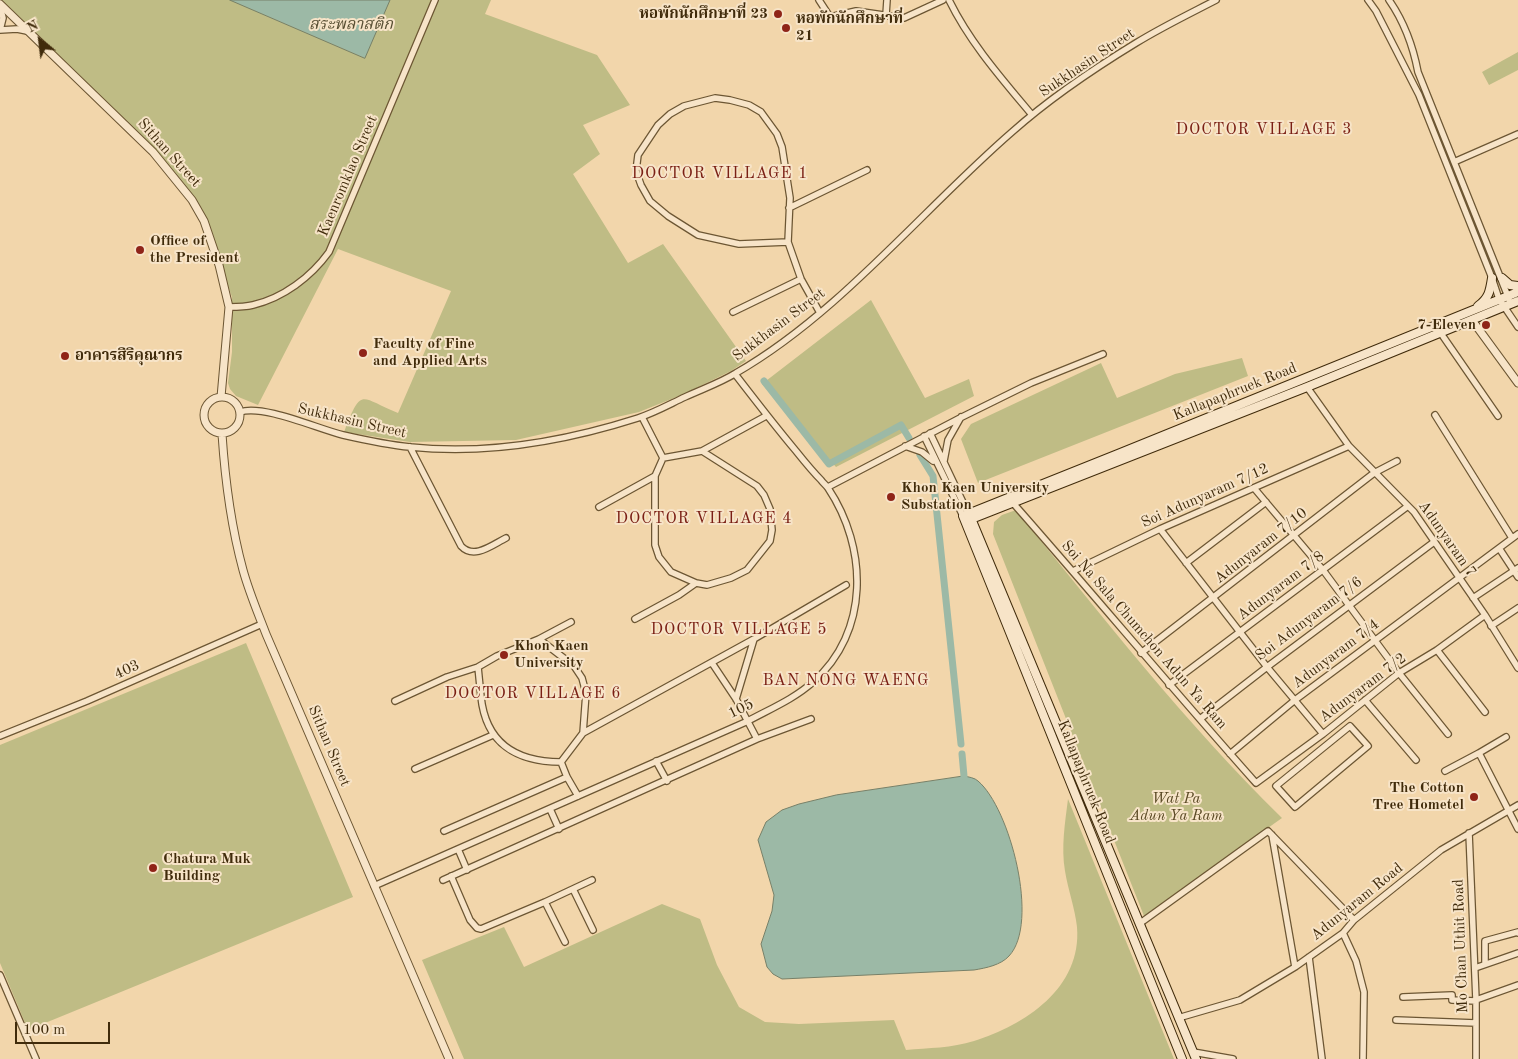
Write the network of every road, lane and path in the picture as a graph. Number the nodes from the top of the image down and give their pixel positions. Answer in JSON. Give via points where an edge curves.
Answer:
{"nodes":[{"id":1,"x":435,"y":0,"type":"edge"},
{"id":2,"x":819,"y":0,"type":"edge"},
{"id":3,"x":887,"y":0,"type":"edge"},
{"id":4,"x":943,"y":0,"type":"edge"},
{"id":5,"x":949,"y":0,"type":"edge"},
{"id":6,"x":1216,"y":0,"type":"edge"},
{"id":7,"x":1368,"y":0,"type":"edge"},
{"id":8,"x":1389,"y":0,"type":"edge"},
{"id":9,"x":0,"y":4,"type":"edge"},
{"id":10,"x":886,"y":15,"type":"junction"},
{"id":11,"x":15,"y":19,"type":"junction"},
{"id":12,"x":1,"y":29,"type":"edge"},
{"id":13,"x":26,"y":31,"type":"junction"},
{"id":14,"x":1032,"y":115,"type":"junction"},
{"id":15,"x":1518,"y":134,"type":"edge"},
{"id":16,"x":1455,"y":162,"type":"junction"},
{"id":17,"x":1448,"y":165,"type":"junction"},
{"id":18,"x":866,"y":170,"type":"dead end"},
{"id":19,"x":789,"y":208,"type":"junction"},
{"id":20,"x":788,"y":242,"type":"junction"},
{"id":21,"x":1492,"y":278,"type":"junction"},
{"id":22,"x":1502,"y":278,"type":"junction"},
{"id":23,"x":801,"y":279,"type":"junction"},
{"id":24,"x":1518,"y":286,"type":"edge"},
{"id":25,"x":1518,"y":292,"type":"edge"},
{"id":26,"x":1499,"y":299,"type":"junction"},
{"id":27,"x":1510,"y":302,"type":"edge"},
{"id":28,"x":229,"y":307,"type":"junction"},
{"id":29,"x":733,"y":312,"type":"dead end"},
{"id":30,"x":820,"y":312,"type":"junction"},
{"id":31,"x":1452,"y":319,"type":"junction"},
{"id":32,"x":1472,"y":320,"type":"junction"},
{"id":33,"x":1518,"y":327,"type":"edge"},
{"id":34,"x":1440,"y":332,"type":"junction"},
{"id":35,"x":1102,"y":354,"type":"dead end"},
{"id":36,"x":736,"y":374,"type":"junction"},
{"id":37,"x":1518,"y":383,"type":"edge"},
{"id":38,"x":1307,"y":387,"type":"junction"},
{"id":39,"x":222,"y":397,"type":"junction"},
{"id":40,"x":240,"y":412,"type":"junction"},
{"id":41,"x":1435,"y":415,"type":"dead end"},
{"id":42,"x":766,"y":416,"type":"junction"},
{"id":43,"x":962,"y":416,"type":"junction"},
{"id":44,"x":1498,"y":416,"type":"dead end"},
{"id":45,"x":642,"y":417,"type":"junction"},
{"id":46,"x":930,"y":433,"type":"junction"},
{"id":47,"x":222,"y":434,"type":"junction"},
{"id":48,"x":924,"y":436,"type":"junction"},
{"id":49,"x":905,"y":446,"type":"junction"},
{"id":50,"x":1349,"y":446,"type":"junction"},
{"id":51,"x":410,"y":448,"type":"junction"},
{"id":52,"x":702,"y":451,"type":"junction"},
{"id":53,"x":663,"y":458,"type":"junction"},
{"id":54,"x":1397,"y":461,"type":"dead end"},
{"id":55,"x":941,"y":465,"type":"junction"},
{"id":56,"x":1374,"y":473,"type":"junction"},
{"id":57,"x":656,"y":476,"type":"junction"},
{"id":58,"x":828,"y":487,"type":"junction"},
{"id":59,"x":1254,"y":488,"type":"junction"},
{"id":60,"x":1266,"y":502,"type":"junction"},
{"id":61,"x":1013,"y":503,"type":"junction"},
{"id":62,"x":1408,"y":506,"type":"junction"},
{"id":63,"x":599,"y":507,"type":"dead end"},
{"id":64,"x":967,"y":517,"type":"junction"},
{"id":65,"x":1160,"y":528,"type":"junction"},
{"id":66,"x":1518,"y":534,"type":"edge"},
{"id":67,"x":1294,"y":536,"type":"junction"},
{"id":68,"x":506,"y":538,"type":"dead end"},
{"id":69,"x":1512,"y":538,"type":"junction"},
{"id":70,"x":1434,"y":542,"type":"junction"},
{"id":71,"x":1499,"y":548,"type":"junction"},
{"id":72,"x":1186,"y":563,"type":"junction"},
{"id":73,"x":1323,"y":570,"type":"junction"},
{"id":74,"x":1516,"y":570,"type":"edge"},
{"id":75,"x":1073,"y":571,"type":"junction"},
{"id":76,"x":1518,"y":577,"type":"edge"},
{"id":77,"x":1460,"y":579,"type":"junction"},
{"id":78,"x":696,"y":582,"type":"junction"},
{"id":79,"x":846,"y":586,"type":"dead end"},
{"id":80,"x":1213,"y":598,"type":"junction"},
{"id":81,"x":1473,"y":598,"type":"junction"},
{"id":82,"x":1349,"y":605,"type":"junction"},
{"id":83,"x":1518,"y":608,"type":"edge"},
{"id":84,"x":1485,"y":615,"type":"junction"},
{"id":85,"x":634,"y":619,"type":"dead end"},
{"id":86,"x":571,"y":622,"type":"dead end"},
{"id":87,"x":262,"y":624,"type":"junction"},
{"id":88,"x":1491,"y":626,"type":"junction"},
{"id":89,"x":1240,"y":632,"type":"junction"},
{"id":90,"x":539,"y":639,"type":"junction"},
{"id":91,"x":754,"y":639,"type":"junction"},
{"id":92,"x":1375,"y":639,"type":"junction"},
{"id":93,"x":1437,"y":650,"type":"junction"},
{"id":94,"x":1141,"y":653,"type":"junction"},
{"id":95,"x":712,"y":663,"type":"junction"},
{"id":96,"x":478,"y":667,"type":"junction"},
{"id":97,"x":1267,"y":667,"type":"junction"},
{"id":98,"x":1518,"y":668,"type":"edge"},
{"id":99,"x":1399,"y":673,"type":"junction"},
{"id":100,"x":1169,"y":686,"type":"junction"},
{"id":101,"x":736,"y":699,"type":"junction"},
{"id":102,"x":1296,"y":700,"type":"junction"},
{"id":103,"x":1365,"y":700,"type":"junction"},
{"id":104,"x":395,"y":701,"type":"dead end"},
{"id":105,"x":1485,"y":712,"type":"dead end"},
{"id":106,"x":811,"y":719,"type":"dead end"},
{"id":107,"x":1200,"y":719,"type":"junction"},
{"id":108,"x":748,"y":721,"type":"junction"},
{"id":109,"x":583,"y":733,"type":"junction"},
{"id":110,"x":1323,"y":734,"type":"junction"},
{"id":111,"x":1448,"y":734,"type":"dead end"},
{"id":112,"x":493,"y":735,"type":"junction"},
{"id":113,"x":0,"y":736,"type":"edge"},
{"id":114,"x":1506,"y":737,"type":"dead end"},
{"id":115,"x":757,"y":739,"type":"junction"},
{"id":116,"x":1304,"y":748,"type":"junction"},
{"id":117,"x":1478,"y":753,"type":"junction"},
{"id":118,"x":1230,"y":754,"type":"junction"},
{"id":119,"x":1312,"y":757,"type":"junction"},
{"id":120,"x":1416,"y":760,"type":"dead end"},
{"id":121,"x":656,"y":761,"type":"junction"},
{"id":122,"x":562,"y":762,"type":"junction"},
{"id":123,"x":415,"y":769,"type":"dead end"},
{"id":124,"x":1445,"y":771,"type":"dead end"},
{"id":125,"x":567,"y":777,"type":"junction"},
{"id":126,"x":666,"y":781,"type":"junction"},
{"id":127,"x":1256,"y":783,"type":"joint"},
{"id":128,"x":578,"y":796,"type":"junction"},
{"id":129,"x":1518,"y":805,"type":"edge"},
{"id":130,"x":550,"y":809,"type":"junction"},
{"id":131,"x":1509,"y":810,"type":"junction"},
{"id":132,"x":559,"y":829,"type":"junction"},
{"id":133,"x":1518,"y":829,"type":"edge"},
{"id":134,"x":444,"y":831,"type":"dead end"},
{"id":135,"x":1469,"y":833,"type":"junction"},
{"id":136,"x":1272,"y":834,"type":"junction"},
{"id":137,"x":1105,"y":840,"type":"junction"},
{"id":138,"x":1096,"y":844,"type":"junction"},
{"id":139,"x":458,"y":849,"type":"junction"},
{"id":140,"x":467,"y":870,"type":"junction"},
{"id":141,"x":451,"y":876,"type":"junction"},
{"id":142,"x":443,"y":880,"type":"dead end"},
{"id":143,"x":592,"y":880,"type":"dead end"},
{"id":144,"x":374,"y":886,"type":"junction"},
{"id":145,"x":573,"y":889,"type":"junction"},
{"id":146,"x":545,"y":902,"type":"junction"},
{"id":147,"x":1354,"y":920,"type":"junction"},
{"id":148,"x":1139,"y":924,"type":"junction"},
{"id":149,"x":593,"y":930,"type":"dead end"},
{"id":150,"x":1343,"y":933,"type":"junction"},
{"id":151,"x":1518,"y":933,"type":"edge"},
{"id":152,"x":565,"y":942,"type":"dead end"},
{"id":153,"x":1518,"y":953,"type":"edge"},
{"id":154,"x":1309,"y":957,"type":"junction"},
{"id":155,"x":1485,"y":964,"type":"junction"},
{"id":156,"x":1295,"y":967,"type":"junction"},
{"id":157,"x":1475,"y":968,"type":"junction"},
{"id":158,"x":0,"y":975,"type":"edge"},
{"id":159,"x":1518,"y":985,"type":"edge"},
{"id":160,"x":1403,"y":997,"type":"dead end"},
{"id":161,"x":1476,"y":1001,"type":"junction"},
{"id":162,"x":1178,"y":1018,"type":"junction"},
{"id":163,"x":1396,"y":1020,"type":"dead end"},
{"id":164,"x":1476,"y":1024,"type":"junction"},
{"id":165,"x":1194,"y":1055,"type":"edge"},
{"id":166,"x":36,"y":1059,"type":"edge"},
{"id":167,"x":449,"y":1059,"type":"edge"},
{"id":168,"x":1182,"y":1059,"type":"edge"},
{"id":169,"x":1233,"y":1059,"type":"edge"},
{"id":170,"x":1322,"y":1059,"type":"edge"},
{"id":171,"x":1363,"y":1059,"type":"edge"},
{"id":172,"x":1476,"y":1059,"type":"edge"}],
"edges":[{"from":1,"to":28,"type":"street","name":"Kaenromklao Street","via":[[329,252],[319,266],[290,289],[253,305]]},
{"from":2,"to":10,"type":"street","via":[[830,17],[856,11]]},
{"from":3,"to":10,"type":"street"},
{"from":4,"to":10,"type":"street","via":[[904,18]]},
{"from":5,"to":14,"type":"street","via":[[974,43]]},
{"from":6,"to":14,"type":"street","name":"Sukkhasin Street","via":[[1135,44]]},
{"from":7,"to":17,"type":"street","via":[[1419,95]]},
{"from":8,"to":16,"type":"street","via":[[1405,26],[1418,72]]},
{"from":9,"to":11,"type":"street","name":"Sithan Street"},
{"from":9,"to":12,"type":"street","via":[[3,14]]},
{"from":11,"to":12,"type":"street","via":[[9,20]]},
{"from":11,"to":13,"type":"street","name":"Sithan Street"},
{"from":12,"to":13,"type":"street"},
{"from":13,"to":28,"type":"street","name":"Sithan Street","via":[[154,152],[192,200],[214,248]]},
{"from":14,"to":30,"type":"street","name":"Sukkhasin Street"},
{"from":15,"to":16,"type":"street"},
{"from":16,"to":17,"type":"street"},
{"from":16,"to":22,"type":"street"},
{"from":17,"to":21,"type":"street"},
{"from":18,"to":19,"type":"street"},
{"from":19,"to":20,"type":"street"},
{"from":19,"to":20,"type":"street","via":[[786,168],[777,134],[761,112],[749,105],[715,98],[684,106],[658,125],[638,155],[636,170],[650,201],[698,235],[739,244]]},
{"from":20,"to":23,"type":"street"},
{"from":21,"to":26,"type":"street"},
{"from":21,"to":31,"type":"main road","via":[[1487,298]]},
{"from":22,"to":24,"type":"main road"},
{"from":22,"to":27,"type":"street"},
{"from":23,"to":29,"type":"street"},
{"from":23,"to":30,"type":"street"},
{"from":25,"to":27,"type":"main road","name":"Kallapaphruek Road"},
{"from":26,"to":27,"type":"main road","name":"Kallapaphruek Road"},
{"from":26,"to":31,"type":"main road","name":"Kallapaphruek Road"},
{"from":27,"to":32,"type":"main road","name":"Kallapaphruek Road"},
{"from":27,"to":33,"type":"street"},
{"from":28,"to":39,"type":"street","name":"Sithan Street"},
{"from":30,"to":36,"type":"street","name":"Sukkhasin Street"},
{"from":31,"to":64,"type":"main road","name":"Kallapaphruek Road"},
{"from":32,"to":34,"type":"main road","name":"Kallapaphruek Road"},
{"from":32,"to":37,"type":"street"},
{"from":34,"to":38,"type":"main road","name":"Kallapaphruek Road"},
{"from":34,"to":44,"type":"street"},
{"from":35,"to":43,"type":"street","via":[[1030,383]]},
{"from":36,"to":42,"type":"street","name":"105"},
{"from":36,"to":45,"type":"street","name":"Sukkhasin Street"},
{"from":38,"to":50,"type":"street","name":"Adunyaram 7"},
{"from":38,"to":61,"type":"main road","name":"Kallapaphruek Road"},
{"from":39,"to":40,"type":"street","via":[[232,400]]},
{"from":39,"to":47,"type":"street","via":[[211,400],[203,414],[208,428]]},
{"from":40,"to":47,"type":"street","via":[[238,425]]},
{"from":40,"to":51,"type":"street","name":"Sukkhasin Street","via":[[266,412],[342,435]]},
{"from":41,"to":69,"type":"street"},
{"from":42,"to":52,"type":"street"},
{"from":42,"to":58,"type":"street","name":"105"},
{"from":43,"to":46,"type":"street"},
{"from":43,"to":55,"type":"street","via":[[948,440]]},
{"from":45,"to":51,"type":"street","name":"Sukkhasin Street","via":[[592,432],[517,445]]},
{"from":45,"to":53,"type":"street"},
{"from":46,"to":48,"type":"street"},
{"from":46,"to":55,"type":"street"},
{"from":47,"to":87,"type":"street","name":"Sithan Street","via":[[237,547]]},
{"from":48,"to":49,"type":"street"},
{"from":48,"to":55,"type":"street"},
{"from":49,"to":55,"type":"street"},
{"from":49,"to":58,"type":"street"},
{"from":50,"to":56,"type":"street","name":"Adunyaram 7"},
{"from":50,"to":59,"type":"street","name":"Soi Adunyaram 7/12"},
{"from":51,"to":68,"type":"street","via":[[465,550],[477,552]]},
{"from":52,"to":53,"type":"street"},
{"from":52,"to":78,"type":"street","via":[[757,486],[770,510],[772,530],[770,541],[747,570],[706,585]]},
{"from":53,"to":57,"type":"street"},
{"from":54,"to":56,"type":"street","name":"Adunyaram 7/10"},
{"from":55,"to":64,"type":"street"},
{"from":56,"to":62,"type":"street","name":"Adunyaram 7"},
{"from":56,"to":67,"type":"street","name":"Adunyaram 7/10"},
{"from":57,"to":63,"type":"street"},
{"from":57,"to":78,"type":"street","via":[[655,545],[658,557],[671,572]]},
{"from":58,"to":108,"type":"street","name":"105","via":[[850,531],[857,565],[857,596],[850,626],[836,654],[814,682],[796,696]]},
{"from":59,"to":60,"type":"street"},
{"from":59,"to":65,"type":"street","name":"Soi Adunyaram 7/12"},
{"from":60,"to":67,"type":"street"},
{"from":60,"to":72,"type":"street"},
{"from":61,"to":64,"type":"main road","name":"Kallapaphruek Road"},
{"from":61,"to":75,"type":"street","name":"Soi Na Sala Chumchon Adun Ya Ram"},
{"from":62,"to":70,"type":"street","name":"Adunyaram 7"},
{"from":62,"to":73,"type":"street","name":"Adunyaram 7/8"},
{"from":64,"to":137,"type":"main road","name":"Kallapaphruek Road"},
{"from":64,"to":138,"type":"main road","name":"Kallapaphruek Road"},
{"from":65,"to":72,"type":"street"},
{"from":65,"to":75,"type":"street","name":"Soi Adunyaram 7/12"},
{"from":66,"to":69,"type":"street","name":"Adunyaram 7/4"},
{"from":67,"to":73,"type":"street"},
{"from":67,"to":80,"type":"street","name":"Adunyaram 7/10"},
{"from":69,"to":71,"type":"street","name":"Adunyaram 7/4"},
{"from":70,"to":77,"type":"street","name":"Adunyaram 7"},
{"from":70,"to":82,"type":"street","name":"Soi Adunyaram 7/6"},
{"from":71,"to":74,"type":"street"},
{"from":71,"to":77,"type":"street","name":"Adunyaram 7/4"},
{"from":72,"to":80,"type":"street"},
{"from":73,"to":82,"type":"street"},
{"from":73,"to":89,"type":"street","name":"Adunyaram 7/8"},
{"from":74,"to":76,"type":"street"},
{"from":74,"to":81,"type":"street"},
{"from":75,"to":94,"type":"street","name":"Soi Na Sala Chumchon Adun Ya Ram"},
{"from":77,"to":81,"type":"street","name":"Adunyaram 7"},
{"from":77,"to":92,"type":"street","name":"Adunyaram 7/4"},
{"from":78,"to":85,"type":"street"},
{"from":79,"to":91,"type":"street"},
{"from":80,"to":89,"type":"street"},
{"from":80,"to":94,"type":"street","name":"Adunyaram 7/10"},
{"from":81,"to":84,"type":"street","name":"Adunyaram 7"},
{"from":82,"to":92,"type":"street"},
{"from":82,"to":97,"type":"street","name":"Soi Adunyaram 7/6"},
{"from":83,"to":88,"type":"street"},
{"from":84,"to":88,"type":"street","name":"Adunyaram 7"},
{"from":84,"to":93,"type":"street","name":"Adunyaram 7/2"},
{"from":86,"to":90,"type":"street"},
{"from":87,"to":113,"type":"street","name":"403"},
{"from":87,"to":144,"type":"street","name":"Sithan Street"},
{"from":88,"to":98,"type":"street","name":"Adunyaram 7"},
{"from":89,"to":97,"type":"street"},
{"from":89,"to":100,"type":"street","name":"Adunyaram 7/8"},
{"from":90,"to":96,"type":"street"},
{"from":90,"to":109,"type":"street","via":[[574,666],[582,678],[586,693]]},
{"from":91,"to":95,"type":"street"},
{"from":91,"to":101,"type":"street"},
{"from":92,"to":99,"type":"street"},
{"from":92,"to":102,"type":"street","name":"Adunyaram 7/4"},
{"from":93,"to":99,"type":"street","name":"Adunyaram 7/2"},
{"from":93,"to":105,"type":"street"},
{"from":94,"to":100,"type":"street","name":"Soi Na Sala Chumchon Adun Ya Ram"},
{"from":95,"to":101,"type":"street"},
{"from":95,"to":109,"type":"street"},
{"from":96,"to":104,"type":"street"},
{"from":96,"to":112,"type":"street","via":[[484,712]]},
{"from":97,"to":102,"type":"street"},
{"from":97,"to":107,"type":"street","name":"Soi Adunyaram 7/6"},
{"from":99,"to":103,"type":"street","name":"Adunyaram 7/2"},
{"from":99,"to":111,"type":"street"},
{"from":100,"to":107,"type":"street","name":"Soi Na Sala Chumchon Adun Ya Ram"},
{"from":101,"to":108,"type":"street"},
{"from":102,"to":110,"type":"street"},
{"from":102,"to":118,"type":"street","name":"Adunyaram 7/4"},
{"from":103,"to":110,"type":"street","name":"Adunyaram 7/2"},
{"from":103,"to":120,"type":"street"},
{"from":106,"to":115,"type":"street"},
{"from":107,"to":118,"type":"street","name":"Soi Na Sala Chumchon Adun Ya Ram"},
{"from":108,"to":115,"type":"street"},
{"from":108,"to":121,"type":"street","name":"105"},
{"from":109,"to":122,"type":"street"},
{"from":110,"to":116,"type":"street","name":"Adunyaram 7/2"},
{"from":112,"to":122,"type":"street","via":[[504,747],[523,757]]},
{"from":112,"to":123,"type":"street"},
{"from":114,"to":117,"type":"street"},
{"from":115,"to":126,"type":"street"},
{"from":116,"to":119,"type":"street"},
{"from":116,"to":127,"type":"street","name":"Adunyaram 7/2"},
{"from":117,"to":124,"type":"street"},
{"from":117,"to":131,"type":"street"},
{"from":118,"to":127,"type":"street","name":"Soi Na Sala Chumchon Adun Ya Ram"},
{"from":119,"to":119,"type":"street","via":[[1350,726],[1368,746],[1295,807],[1276,786]]},
{"from":121,"to":126,"type":"street"},
{"from":121,"to":128,"type":"street","name":"105"},
{"from":122,"to":125,"type":"street"},
{"from":125,"to":128,"type":"street"},
{"from":125,"to":134,"type":"street"},
{"from":126,"to":132,"type":"street"},
{"from":128,"to":130,"type":"street","name":"105"},
{"from":129,"to":131,"type":"street","name":"Adunyaram Road"},
{"from":130,"to":132,"type":"street"},
{"from":130,"to":139,"type":"street","name":"105"},
{"from":131,"to":133,"type":"street"},
{"from":131,"to":135,"type":"street","name":"Adunyaram Road"},
{"from":132,"to":140,"type":"street"},
{"from":135,"to":147,"type":"street","name":"Adunyaram Road","via":[[1441,850]]},
{"from":135,"to":157,"type":"street","name":"Mo Chan Uthit Road"},
{"from":136,"to":147,"type":"street"},
{"from":136,"to":148,"type":"street","via":[[1268,830]]},
{"from":136,"to":156,"type":"street"},
{"from":137,"to":138,"type":"main road"},
{"from":137,"to":148,"type":"main road","name":"Kallapaphruek Road"},
{"from":138,"to":168,"type":"main road","name":"Kallapaphruek Road"},
{"from":139,"to":140,"type":"street"},
{"from":139,"to":144,"type":"street","name":"105"},
{"from":140,"to":141,"type":"street"},
{"from":141,"to":142,"type":"street"},
{"from":141,"to":146,"type":"street","via":[[470,920],[477,928],[486,928]]},
{"from":143,"to":145,"type":"street"},
{"from":144,"to":167,"type":"street","name":"Sithan Street"},
{"from":145,"to":146,"type":"street"},
{"from":145,"to":149,"type":"street"},
{"from":146,"to":152,"type":"street"},
{"from":147,"to":150,"type":"street","name":"Adunyaram Road"},
{"from":148,"to":162,"type":"main road","name":"Kallapaphruek Road"},
{"from":150,"to":154,"type":"street","name":"Adunyaram Road"},
{"from":150,"to":171,"type":"street","via":[[1356,961],[1364,992]]},
{"from":151,"to":155,"type":"street","via":[[1485,941]]},
{"from":153,"to":155,"type":"street"},
{"from":154,"to":156,"type":"street","name":"Adunyaram Road"},
{"from":154,"to":170,"type":"street"},
{"from":155,"to":157,"type":"street"},
{"from":156,"to":162,"type":"street","name":"Adunyaram Road","via":[[1240,1000]]},
{"from":157,"to":161,"type":"street","name":"Mo Chan Uthit Road"},
{"from":158,"to":166,"type":"street"},
{"from":159,"to":161,"type":"street"},
{"from":160,"to":161,"type":"street","via":[[1452,995],[1452,1000]]},
{"from":161,"to":164,"type":"street","name":"Mo Chan Uthit Road"},
{"from":162,"to":165,"type":"main road","name":"Kallapaphruek Road"},
{"from":163,"to":164,"type":"street"},
{"from":164,"to":172,"type":"street","name":"Mo Chan Uthit Road"},
{"from":165,"to":169,"type":"street"}]}
